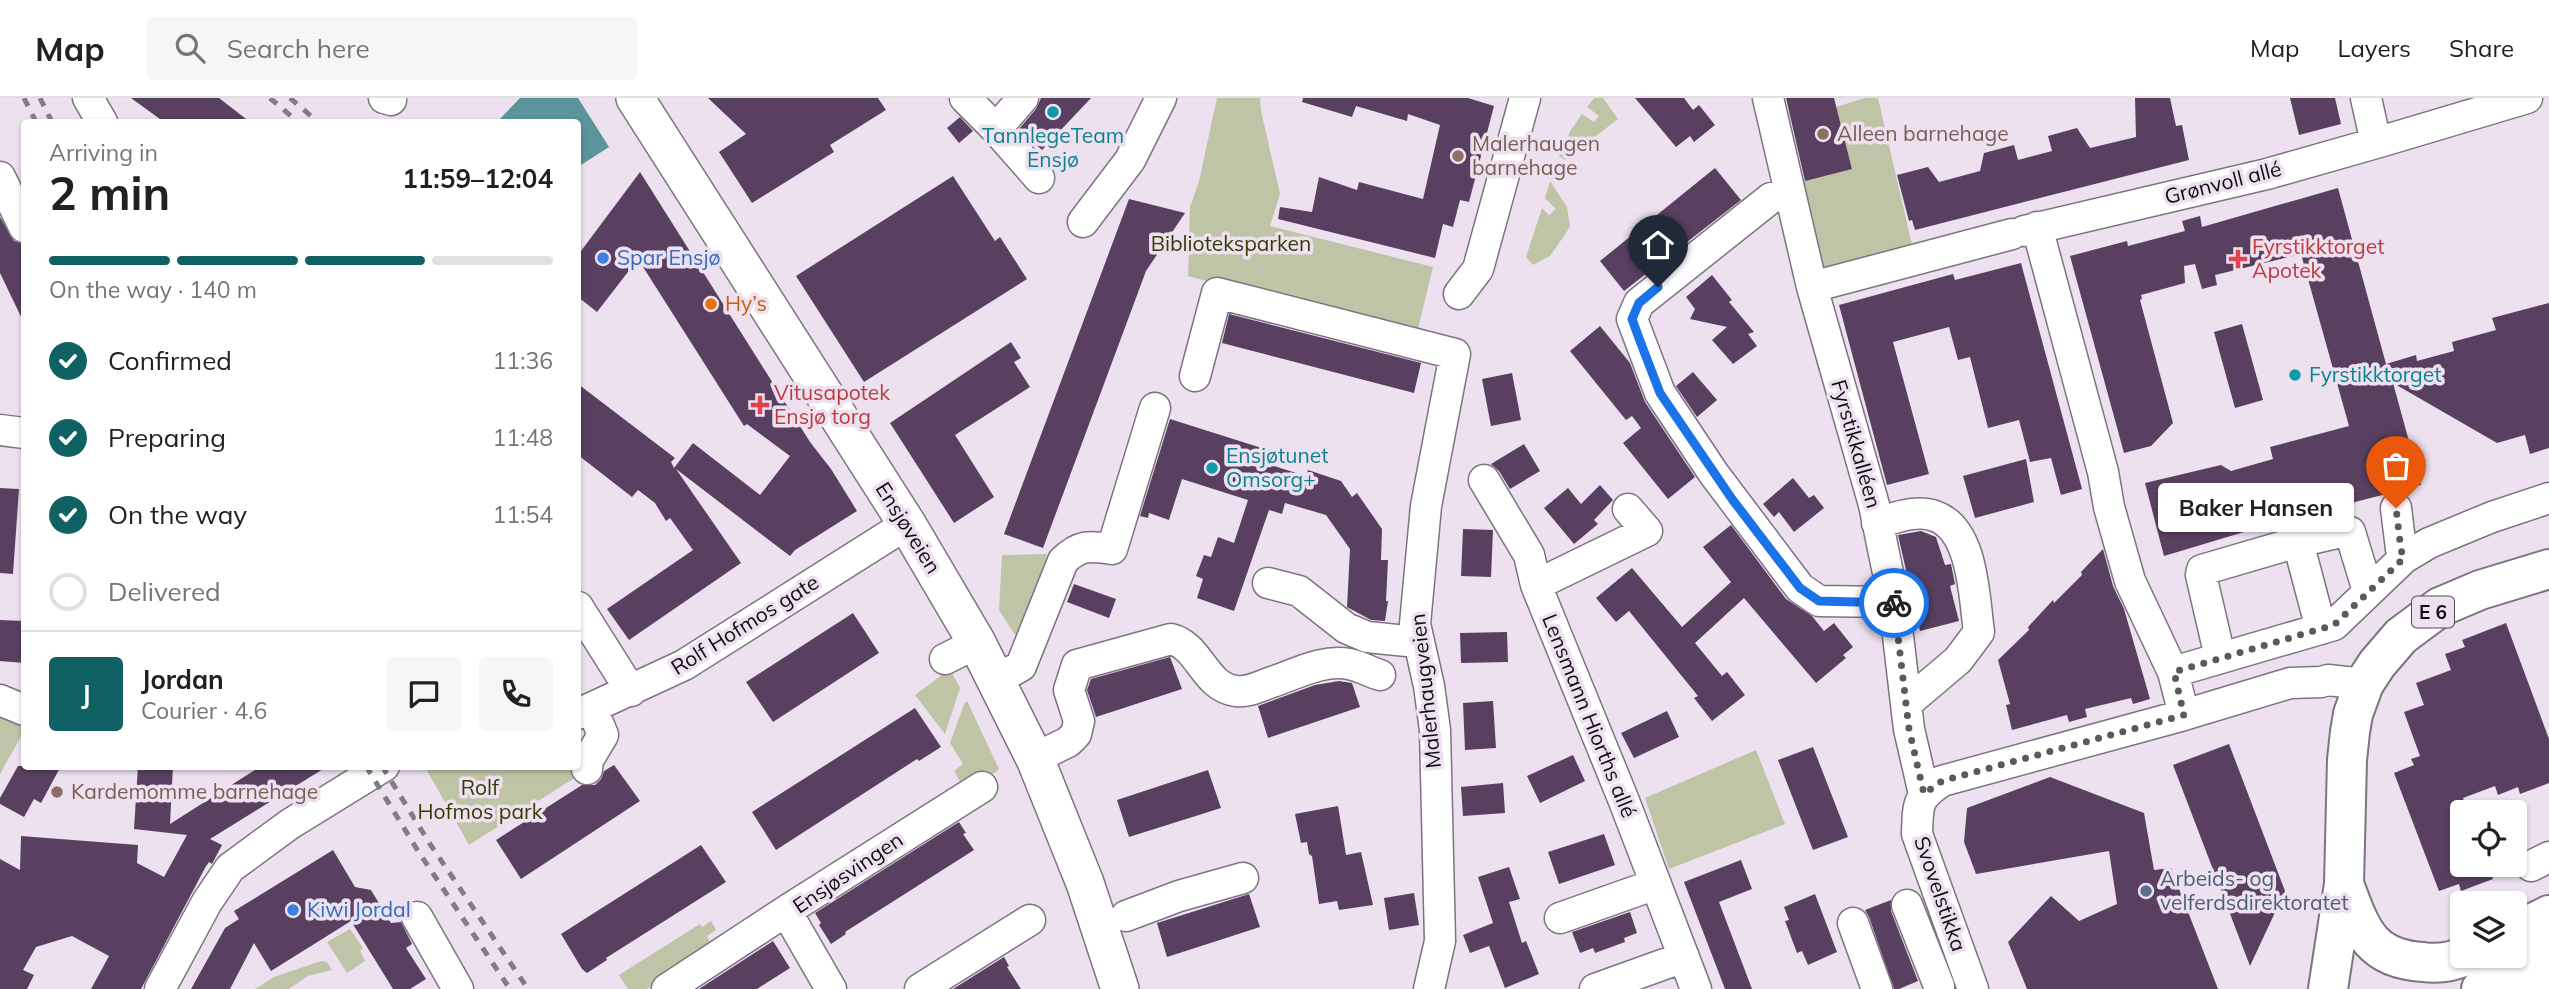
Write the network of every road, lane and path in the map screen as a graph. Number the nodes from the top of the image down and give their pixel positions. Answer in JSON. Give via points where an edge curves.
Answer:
{"nodes":[{"id":1,"x":88,"y":98,"type":"edge"},
{"id":2,"x":635,"y":98,"type":"edge"},
{"id":3,"x":965,"y":98,"type":"edge"},
{"id":4,"x":1023,"y":98,"type":"edge"},
{"id":5,"x":1161,"y":98,"type":"edge"},
{"id":6,"x":1525,"y":98,"type":"edge"},
{"id":7,"x":1768,"y":98,"type":"edge"},
{"id":8,"x":2366,"y":98,"type":"edge"},
{"id":9,"x":2527,"y":98,"type":"edge"},
{"id":10,"x":100,"y":119,"type":"edge"},
{"id":11,"x":996,"y":129,"type":"junction"},
{"id":12,"x":2376,"y":143,"type":"junction"},
{"id":13,"x":0,"y":177,"type":"edge"},
{"id":14,"x":1039,"y":178,"type":"dead end"},
{"id":15,"x":1790,"y":193,"type":"junction"},
{"id":16,"x":21,"y":221,"type":"edge"},
{"id":17,"x":1083,"y":222,"type":"dead end"},
{"id":18,"x":2024,"y":231,"type":"junction"},
{"id":19,"x":1812,"y":287,"type":"junction"},
{"id":20,"x":1459,"y":294,"type":"dead end"},
{"id":21,"x":1195,"y":376,"type":"dead end"},
{"id":22,"x":1154,"y":408,"type":"dead end"},
{"id":23,"x":0,"y":430,"type":"edge"},
{"id":24,"x":21,"y":433,"type":"edge"},
{"id":25,"x":1484,"y":480,"type":"dead end"},
{"id":26,"x":2549,"y":498,"type":"edge"},
{"id":27,"x":2396,"y":508,"type":"dead end"},
{"id":28,"x":1628,"y":509,"type":"dead end"},
{"id":29,"x":1877,"y":523,"type":"junction"},
{"id":30,"x":907,"y":524,"type":"junction"},
{"id":31,"x":2298,"y":542,"type":"junction"},
{"id":32,"x":2415,"y":558,"type":"junction"},
{"id":33,"x":2549,"y":569,"type":"edge"},
{"id":34,"x":1268,"y":583,"type":"dead end"},
{"id":35,"x":1536,"y":585,"type":"junction"},
{"id":36,"x":2368,"y":591,"type":"junction"},
{"id":37,"x":1894,"y":602,"type":"junction"},
{"id":38,"x":581,"y":612,"type":"edge"},
{"id":39,"x":2327,"y":627,"type":"junction"},
{"id":40,"x":1417,"y":642,"type":"junction"},
{"id":41,"x":977,"y":643,"type":"junction"},
{"id":42,"x":2217,"y":643,"type":"dead end"},
{"id":43,"x":945,"y":659,"type":"dead end"},
{"id":44,"x":2174,"y":672,"type":"junction"},
{"id":45,"x":1380,"y":675,"type":"dead end"},
{"id":46,"x":996,"y":680,"type":"junction"},
{"id":47,"x":631,"y":691,"type":"junction"},
{"id":48,"x":2358,"y":699,"type":"junction"},
{"id":49,"x":0,"y":700,"type":"edge"},
{"id":50,"x":1906,"y":704,"type":"junction"},
{"id":51,"x":21,"y":709,"type":"edge"},
{"id":52,"x":585,"y":711,"type":"edge"},
{"id":53,"x":2184,"y":715,"type":"junction"},
{"id":54,"x":1035,"y":758,"type":"junction"},
{"id":55,"x":587,"y":769,"type":"dead end"},
{"id":56,"x":378,"y":770,"type":"edge"},
{"id":57,"x":982,"y":787,"type":"dead end"},
{"id":58,"x":1924,"y":794,"type":"junction"},
{"id":59,"x":1243,"y":878,"type":"dead end"},
{"id":60,"x":1656,"y":884,"type":"junction"},
{"id":61,"x":2344,"y":884,"type":"junction"},
{"id":62,"x":1908,"y":905,"type":"dead end"},
{"id":63,"x":786,"y":911,"type":"junction"},
{"id":64,"x":2549,"y":915,"type":"edge"},
{"id":65,"x":1125,"y":916,"type":"dead end"},
{"id":66,"x":416,"y":917,"type":"dead end"},
{"id":67,"x":1560,"y":918,"type":"dead end"},
{"id":68,"x":1030,"y":920,"type":"dead end"},
{"id":69,"x":1853,"y":923,"type":"dead end"},
{"id":70,"x":2527,"y":926,"type":"edge"},
{"id":71,"x":2549,"y":954,"type":"edge"},
{"id":72,"x":1684,"y":957,"type":"junction"},
{"id":73,"x":2527,"y":958,"type":"edge"},
{"id":74,"x":2450,"y":965,"type":"edge"},
{"id":75,"x":2467,"y":968,"type":"edge"},
{"id":76,"x":1970,"y":982,"type":"edge"},
{"id":77,"x":2549,"y":985,"type":"edge"},
{"id":78,"x":1935,"y":987,"type":"edge"},
{"id":79,"x":160,"y":989,"type":"edge"},
{"id":80,"x":458,"y":989,"type":"edge"},
{"id":81,"x":667,"y":989,"type":"edge"},
{"id":82,"x":831,"y":989,"type":"edge"},
{"id":83,"x":920,"y":989,"type":"edge"},
{"id":84,"x":1120,"y":989,"type":"edge"},
{"id":85,"x":1429,"y":989,"type":"edge"},
{"id":86,"x":1595,"y":989,"type":"edge"},
{"id":87,"x":1696,"y":989,"type":"edge"},
{"id":88,"x":1877,"y":989,"type":"edge"},
{"id":89,"x":2328,"y":989,"type":"edge"},
{"id":90,"x":2424,"y":989,"type":"edge"},
{"id":91,"x":2541,"y":989,"type":"edge"}],
"edges":[{"from":1,"to":10,"type":"street"},
{"from":2,"to":30,"type":"main road","name":"Ensjøveien"},
{"from":3,"to":11,"type":"street"},
{"from":4,"to":11,"type":"street"},
{"from":5,"to":17,"type":"street","via":[[1130,160]]},
{"from":6,"to":20,"type":"street","via":[[1478,269]]},
{"from":7,"to":15,"type":"street","name":"Fyrstikkalléen"},
{"from":8,"to":12,"type":"street"},
{"from":9,"to":12,"type":"street","name":"Grønvoll allé"},
{"from":11,"to":14,"type":"street"},
{"from":12,"to":18,"type":"street","name":"Grønvoll allé","via":[[2267,174]]},
{"from":13,"to":16,"type":"street"},
{"from":15,"to":19,"type":"street","name":"Fyrstikkalléen"},
{"from":15,"to":37,"type":"street","via":[[1771,198],[1746,217],[1639,303],[1632,319],[1660,393],[1800,588],[1819,601]]},
{"from":18,"to":19,"type":"street","name":"Grønvoll allé"},
{"from":18,"to":44,"type":"street","via":[[2103,471],[2130,580]]},
{"from":19,"to":29,"type":"street","name":"Fyrstikkalléen"},
{"from":21,"to":40,"type":"street","name":"Malerhaugveien","via":[[1217,293],[1455,354],[1426,506]]},
{"from":22,"to":46,"type":"street","via":[[1112,549],[1090,546],[1074,550],[1063,561],[1021,666]]},
{"from":23,"to":24,"type":"street"},
{"from":25,"to":35,"type":"street","name":"Lensmann Hiorths allé","via":[[1529,555]]},
{"from":26,"to":32,"type":"street","via":[[2449,533]]},
{"from":27,"to":32,"type":"street","via":[[2401,550]]},
{"from":28,"to":35,"type":"street","via":[[1647,531]]},
{"from":29,"to":37,"type":"street","name":"Fyrstikkalléen"},
{"from":29,"to":50,"type":"street","via":[[1909,514],[1934,515],[1951,526],[1969,556],[1979,632],[1958,660]]},
{"from":30,"to":41,"type":"main road","name":"Ensjøveien"},
{"from":30,"to":47,"type":"street","name":"Rolf Hofmos gate","via":[[696,658]]},
{"from":31,"to":36,"type":"street","via":[[2350,532]]},
{"from":31,"to":39,"type":"street"},
{"from":31,"to":42,"type":"street","via":[[2202,570]]},
{"from":32,"to":36,"type":"street"},
{"from":32,"to":39,"type":"street","via":[[2409,570],[2364,613]]},
{"from":33,"to":48,"type":"highway","number":"E 6","via":[[2440,607],[2401,636],[2377,664]]},
{"from":34,"to":40,"type":"street","via":[[1298,591],[1346,628],[1367,637]]},
{"from":35,"to":60,"type":"street","name":"Lensmann Hiorths allé"},
{"from":36,"to":39,"type":"street"},
{"from":37,"to":50,"type":"street","name":"Fyrstikkalléen"},
{"from":38,"to":47,"type":"street"},
{"from":39,"to":44,"type":"street"},
{"from":40,"to":85,"type":"street","name":"Malerhaugveien","via":[[1435,730],[1440,941]]},
{"from":41,"to":43,"type":"street"},
{"from":41,"to":46,"type":"main road","name":"Ensjøveien"},
{"from":44,"to":53,"type":"street"},
{"from":45,"to":54,"type":"street","via":[[1349,664],[1324,664],[1248,691],[1235,691],[1213,679],[1190,649],[1171,639],[1077,665],[1069,690],[1079,721],[1076,734]]},
{"from":46,"to":54,"type":"main road","name":"Ensjøveien"},
{"from":47,"to":52,"type":"street","name":"Rolf Hofmos gate"},
{"from":48,"to":53,"type":"street","via":[[2326,691],[2321,682],[2290,683]]},
{"from":48,"to":61,"type":"highway","number":"E 6","via":[[2347,760]]},
{"from":49,"to":51,"type":"street"},
{"from":50,"to":58,"type":"street","name":"Fyrstikkalléen"},
{"from":52,"to":55,"type":"street","via":[[603,735]]},
{"from":53,"to":58,"type":"street","via":[[1942,781]]},
{"from":54,"to":84,"type":"main road","name":"Ensjøveien","via":[[1086,883]]},
{"from":56,"to":79,"type":"street","via":[[230,868]]},
{"from":57,"to":63,"type":"street","name":"Ensjøsvingen"},
{"from":58,"to":76,"type":"street","name":"Svovelstikka","via":[[1917,813],[1917,834]]},
{"from":59,"to":65,"type":"street"},
{"from":60,"to":67,"type":"street"},
{"from":60,"to":72,"type":"street","name":"Lensmann Hiorths allé"},
{"from":61,"to":74,"type":"highway","via":[[2365,935],[2386,954],[2399,960]]},
{"from":61,"to":89,"type":"highway"},
{"from":62,"to":78,"type":"street"},
{"from":63,"to":81,"type":"street"},
{"from":63,"to":82,"type":"street","name":"Ensjøsvingen"},
{"from":64,"to":70,"type":"highway"},
{"from":66,"to":80,"type":"street"},
{"from":68,"to":83,"type":"street"},
{"from":69,"to":88,"type":"street"},
{"from":71,"to":73,"type":"highway"},
{"from":72,"to":86,"type":"street"},
{"from":72,"to":87,"type":"street","name":"Lensmann Hiorths allé"},
{"from":75,"to":90,"type":"highway"},
{"from":76,"to":78,"type":"street"},
{"from":77,"to":91,"type":"highway"}]}
